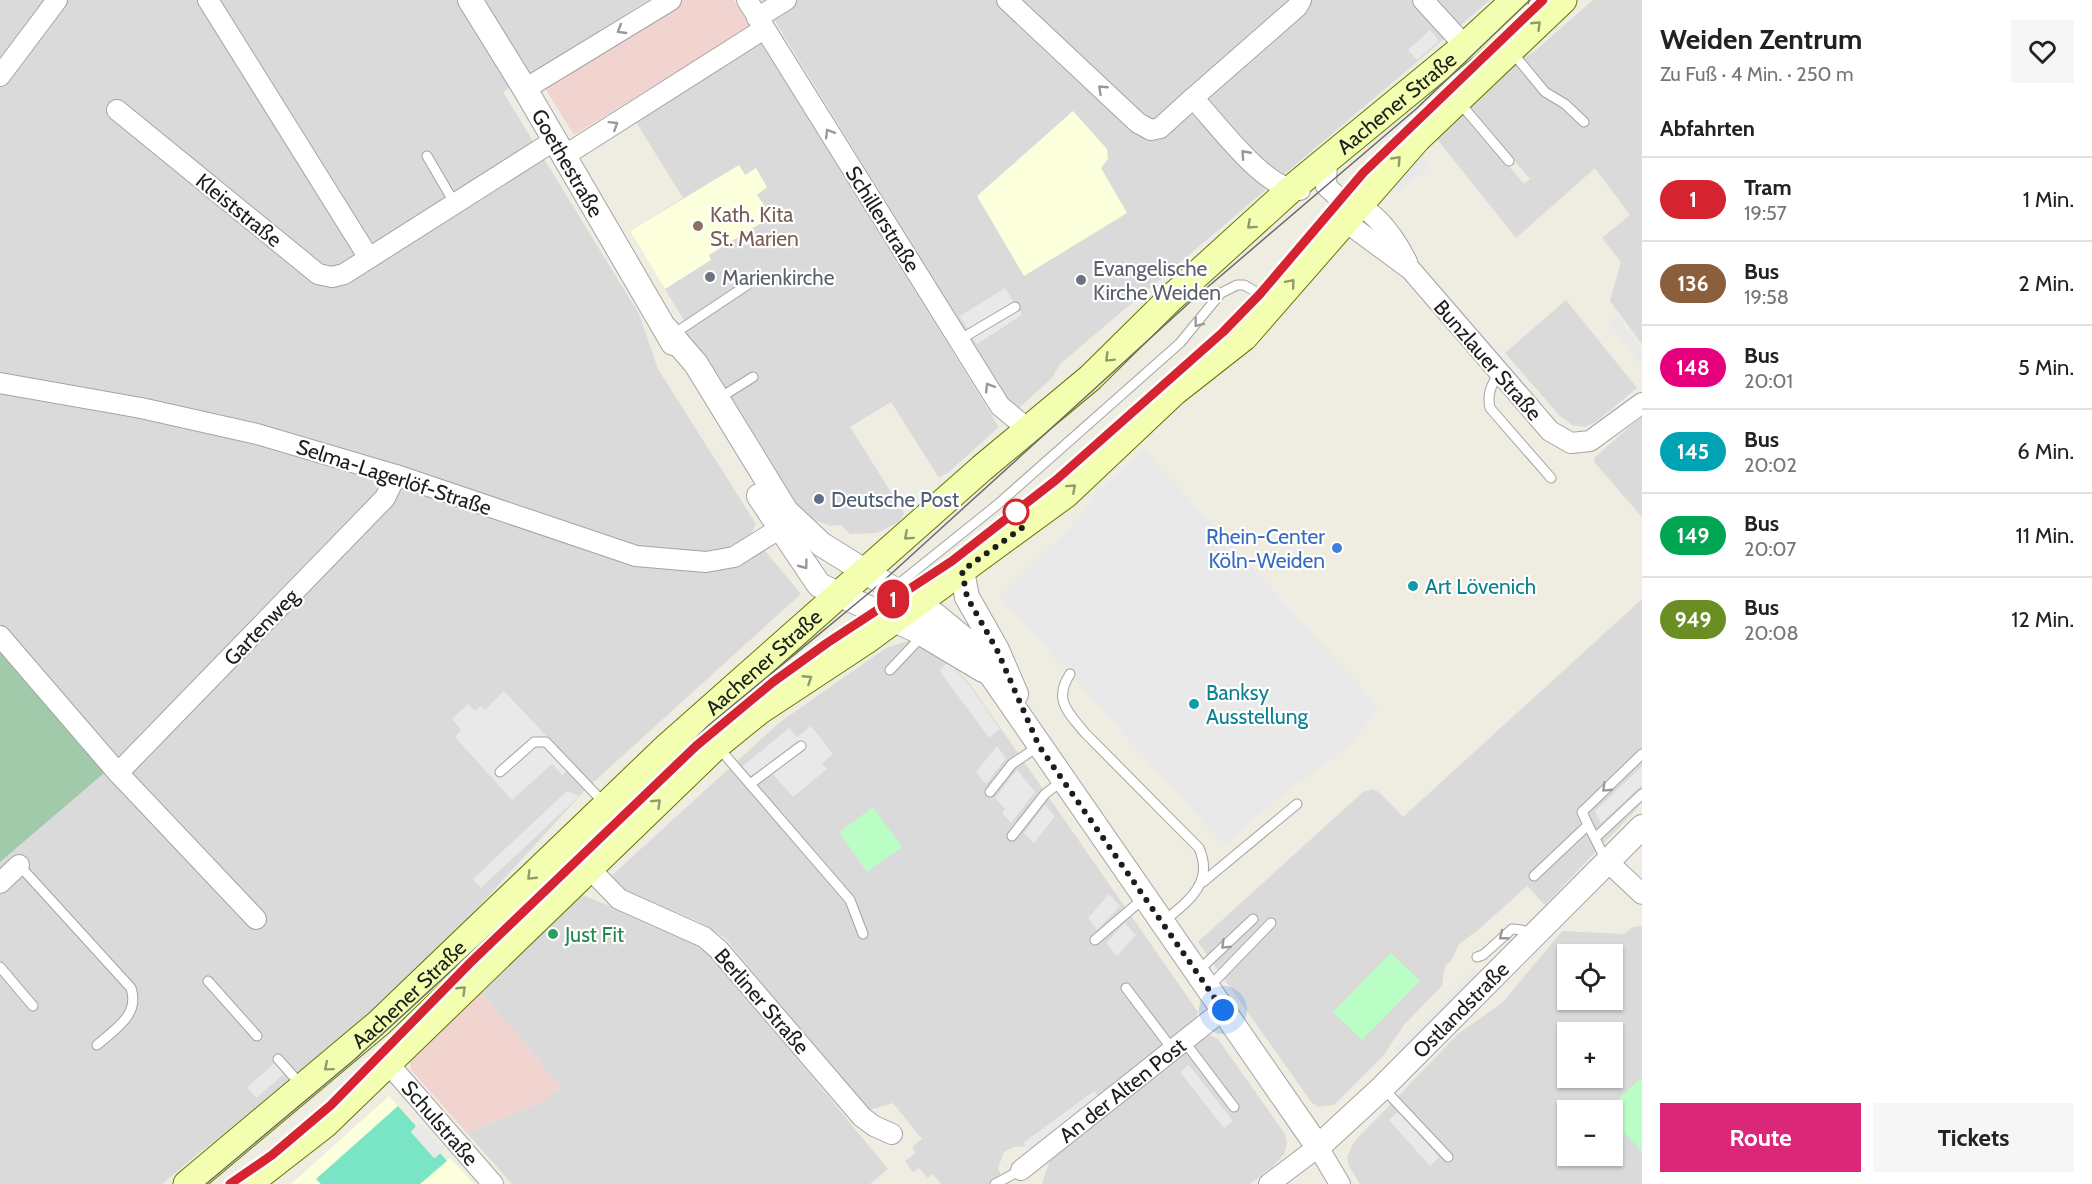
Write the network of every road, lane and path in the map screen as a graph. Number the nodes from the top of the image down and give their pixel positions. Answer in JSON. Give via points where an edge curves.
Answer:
{"nodes":[{"id":1,"x":57,"y":0,"type":"edge"},
{"id":2,"x":208,"y":0,"type":"edge"},
{"id":3,"x":470,"y":0,"type":"edge"},
{"id":4,"x":671,"y":0,"type":"edge"},
{"id":5,"x":747,"y":0,"type":"edge"},
{"id":6,"x":786,"y":0,"type":"edge"},
{"id":7,"x":1007,"y":0,"type":"edge"},
{"id":8,"x":1300,"y":0,"type":"edge"},
{"id":9,"x":1423,"y":0,"type":"edge"},
{"id":10,"x":1515,"y":0,"type":"edge"},
{"id":11,"x":1563,"y":0,"type":"edge"},
{"id":12,"x":761,"y":24,"type":"junction"},
{"id":13,"x":1465,"y":46,"type":"junction"},
{"id":14,"x":1510,"y":50,"type":"junction"},
{"id":15,"x":0,"y":76,"type":"edge"},
{"id":16,"x":525,"y":89,"type":"junction"},
{"id":17,"x":1193,"y":98,"type":"junction"},
{"id":18,"x":1457,"y":100,"type":"junction"},
{"id":19,"x":117,"y":110,"type":"dead end"},
{"id":20,"x":1584,"y":122,"type":"dead end"},
{"id":21,"x":560,"y":148,"type":"junction"},
{"id":22,"x":428,"y":156,"type":"dead end"},
{"id":23,"x":1327,"y":159,"type":"junction"},
{"id":24,"x":1509,"y":160,"type":"dead end"},
{"id":25,"x":1290,"y":190,"type":"junction"},
{"id":26,"x":1343,"y":201,"type":"junction"},
{"id":27,"x":455,"y":204,"type":"junction"},
{"id":28,"x":369,"y":258,"type":"junction"},
{"id":29,"x":747,"y":285,"type":"dead end"},
{"id":30,"x":1015,"y":307,"type":"dead end"},
{"id":31,"x":1267,"y":311,"type":"junction"},
{"id":32,"x":669,"y":332,"type":"junction"},
{"id":33,"x":959,"y":340,"type":"junction"},
{"id":34,"x":1498,"y":374,"type":"junction"},
{"id":35,"x":753,"y":377,"type":"dead end"},
{"id":36,"x":0,"y":383,"type":"edge"},
{"id":37,"x":718,"y":399,"type":"junction"},
{"id":38,"x":1642,"y":403,"type":"edge"},
{"id":39,"x":1028,"y":429,"type":"junction"},
{"id":40,"x":396,"y":475,"type":"junction"},
{"id":41,"x":1551,"y":478,"type":"dead end"},
{"id":42,"x":779,"y":530,"type":"junction"},
{"id":43,"x":962,"y":571,"type":"junction"},
{"id":44,"x":865,"y":574,"type":"junction"},
{"id":45,"x":891,"y":589,"type":"junction"},
{"id":46,"x":841,"y":594,"type":"junction"},
{"id":47,"x":915,"y":603,"type":"junction"},
{"id":48,"x":869,"y":608,"type":"junction"},
{"id":49,"x":894,"y":619,"type":"junction"},
{"id":50,"x":924,"y":634,"type":"junction"},
{"id":51,"x":0,"y":636,"type":"edge"},
{"id":52,"x":890,"y":670,"type":"dead end"},
{"id":53,"x":1070,"y":674,"type":"dead end"},
{"id":54,"x":990,"y":675,"type":"junction"},
{"id":55,"x":717,"y":745,"type":"junction"},
{"id":56,"x":801,"y":746,"type":"dead end"},
{"id":57,"x":1039,"y":746,"type":"junction"},
{"id":58,"x":1642,"y":754,"type":"edge"},
{"id":59,"x":500,"y":772,"type":"dead end"},
{"id":60,"x":118,"y":773,"type":"junction"},
{"id":61,"x":1063,"y":780,"type":"junction"},
{"id":62,"x":750,"y":784,"type":"junction"},
{"id":63,"x":990,"y":792,"type":"dead end"},
{"id":64,"x":1642,"y":794,"type":"edge"},
{"id":65,"x":605,"y":804,"type":"junction"},
{"id":66,"x":1297,"y":804,"type":"dead end"},
{"id":67,"x":1588,"y":825,"type":"junction"},
{"id":68,"x":1642,"y":827,"type":"edge"},
{"id":69,"x":1012,"y":836,"type":"dead end"},
{"id":70,"x":1595,"y":838,"type":"junction"},
{"id":71,"x":1607,"y":861,"type":"junction"},
{"id":72,"x":19,"y":865,"type":"joint"},
{"id":73,"x":588,"y":867,"type":"junction"},
{"id":74,"x":1534,"y":876,"type":"dead end"},
{"id":75,"x":1203,"y":882,"type":"junction"},
{"id":76,"x":0,"y":883,"type":"edge"},
{"id":77,"x":1642,"y":894,"type":"edge"},
{"id":78,"x":1145,"y":897,"type":"junction"},
{"id":79,"x":256,"y":919,"type":"dead end"},
{"id":80,"x":1253,"y":919,"type":"dead end"},
{"id":81,"x":1162,"y":922,"type":"junction"},
{"id":82,"x":1271,"y":923,"type":"dead end"},
{"id":83,"x":863,"y":934,"type":"dead end"},
{"id":84,"x":1533,"y":935,"type":"junction"},
{"id":85,"x":1095,"y":940,"type":"dead end"},
{"id":86,"x":1477,"y":957,"type":"dead end"},
{"id":87,"x":0,"y":967,"type":"edge"},
{"id":88,"x":1203,"y":980,"type":"junction"},
{"id":89,"x":208,"y":981,"type":"dead end"},
{"id":90,"x":1126,"y":988,"type":"dead end"},
{"id":91,"x":33,"y":1006,"type":"dead end"},
{"id":92,"x":1223,"y":1010,"type":"junction"},
{"id":93,"x":257,"y":1036,"type":"dead end"},
{"id":94,"x":97,"y":1045,"type":"dead end"},
{"id":95,"x":1179,"y":1045,"type":"junction"},
{"id":96,"x":278,"y":1059,"type":"dead end"},
{"id":97,"x":387,"y":1062,"type":"junction"},
{"id":98,"x":303,"y":1088,"type":"junction"},
{"id":99,"x":1382,"y":1088,"type":"junction"},
{"id":100,"x":1234,"y":1107,"type":"dead end"},
{"id":101,"x":892,"y":1134,"type":"dead end"},
{"id":102,"x":1318,"y":1147,"type":"junction"},
{"id":103,"x":1448,"y":1157,"type":"dead end"},
{"id":104,"x":1021,"y":1170,"type":"joint"},
{"id":105,"x":187,"y":1184,"type":"edge"},
{"id":106,"x":248,"y":1184,"type":"edge"},
{"id":107,"x":493,"y":1184,"type":"edge"},
{"id":108,"x":995,"y":1184,"type":"edge"},
{"id":109,"x":1269,"y":1184,"type":"edge"},
{"id":110,"x":1340,"y":1184,"type":"edge"}],
"edges":[{"from":1,"to":15,"type":"street"},
{"from":2,"to":28,"type":"street"},
{"from":3,"to":16,"type":"street","name":"Goethestraße"},
{"from":4,"to":16,"type":"street","one_way":true},
{"from":5,"to":12,"type":"street","name":"Schillerstraße"},
{"from":6,"to":12,"type":"street","name":"Kleiststraße"},
{"from":17,"to":7,"type":"street","one_way":true,"via":[[1160,128],[1151,130],[1138,123]]},
{"from":8,"to":17,"type":"street","via":[[1297,7]]},
{"from":9,"to":13,"type":"street","name":"Aachener Straße"},
{"from":10,"to":13,"type":"main road","name":"Aachener Straße"},
{"from":14,"to":11,"type":"main road","name":"Aachener Straße","one_way":true},
{"from":21,"to":12,"type":"street","name":"Kleiststraße","one_way":true},
{"from":33,"to":12,"type":"street","name":"Schillerstraße","one_way":true},
{"from":13,"to":23,"type":"main road","name":"Aachener Straße"},
{"from":14,"to":18,"type":"main road","name":"Aachener Straße"},
{"from":14,"to":20,"type":"lane","via":[[1545,92],[1566,104]]},
{"from":16,"to":21,"type":"street","name":"Goethestraße"},
{"from":25,"to":17,"type":"street","one_way":true,"via":[[1268,178]]},
{"from":18,"to":24,"type":"lane"},
{"from":26,"to":18,"type":"main road","name":"Aachener Straße","one_way":true},
{"from":19,"to":28,"type":"street","name":"Kleiststraße","via":[[318,274],[345,274]]},
{"from":21,"to":27,"type":"street","name":"Kleiststraße"},
{"from":21,"to":32,"type":"street","name":"Goethestraße"},
{"from":22,"to":27,"type":"lane"},
{"from":23,"to":25,"type":"main road","name":"Aachener Straße"},
{"from":23,"to":26,"type":"street","name":"Aachener Straße"},
{"from":25,"to":26,"type":"street"},
{"from":25,"to":39,"type":"main road","name":"Aachener Straße","one_way":true,"via":[[1090,378]]},
{"from":31,"to":26,"type":"main road","name":"Aachener Straße","one_way":true},
{"from":26,"to":34,"type":"street","name":"Bunzlauer Straße","via":[[1354,228],[1411,270]]},
{"from":27,"to":28,"type":"street","name":"Kleiststraße"},
{"from":29,"to":32,"type":"lane"},
{"from":30,"to":33,"type":"lane"},
{"from":43,"to":31,"type":"main road","name":"Aachener Straße","one_way":true,"via":[[1066,494],[1202,367],[1244,337]]},
{"from":31,"to":45,"type":"lane","one_way":true,"via":[[1264,299],[1254,288],[1237,285],[1221,293],[1180,343],[997,506]]},
{"from":32,"to":37,"type":"street","name":"Goethestraße"},
{"from":32,"to":42,"type":"street","name":"Goethestraße","via":[[686,372]]},
{"from":39,"to":33,"type":"street","name":"Schillerstraße","one_way":true,"via":[[1000,406]]},
{"from":34,"to":38,"type":"street","name":"Bunzlauer Straße","via":[[1550,431],[1571,443],[1590,441]]},
{"from":34,"to":41,"type":"lane","via":[[1490,387],[1490,408]]},
{"from":35,"to":37,"type":"lane"},
{"from":36,"to":40,"type":"street","name":"Selma-Lagerlöf-Straße","via":[[200,420]]},
{"from":37,"to":44,"type":"street","name":"Goethestraße","via":[[786,511],[821,544]]},
{"from":39,"to":44,"type":"main road","name":"Aachener Straße","one_way":true},
{"from":40,"to":42,"type":"street","name":"Selma-Lagerlöf-Straße","via":[[636,556],[662,560],[706,562],[734,557]]},
{"from":40,"to":60,"type":"street","name":"Gartenweg","via":[[385,498]]},
{"from":42,"to":46,"type":"street","name":"Goethestraße","one_way":true,"via":[[819,585]]},
{"from":43,"to":47,"type":"main road","name":"Aachener Straße"},
{"from":43,"to":57,"type":"street","via":[[967,597],[997,650]]},
{"from":44,"to":45,"type":"street","name":"Goethestraße"},
{"from":44,"to":46,"type":"main road","name":"Aachener Straße"},
{"from":45,"to":47,"type":"street","name":"Goethestraße"},
{"from":45,"to":48,"type":"lane"},
{"from":46,"to":48,"type":"street","name":"Goethestraße"},
{"from":46,"to":65,"type":"main road","name":"Aachener Straße"},
{"from":47,"to":49,"type":"main road","name":"Aachener Straße"},
{"from":47,"to":54,"type":"street","via":[[960,634]]},
{"from":48,"to":49,"type":"street","name":"Goethestraße"},
{"from":49,"to":50,"type":"street"},
{"from":55,"to":49,"type":"main road","name":"Aachener Straße","one_way":true,"via":[[759,711]]},
{"from":50,"to":52,"type":"lane"},
{"from":50,"to":54,"type":"street"},
{"from":51,"to":60,"type":"street"},
{"from":53,"to":75,"type":"lane","via":[[1061,696],[1068,712],[1199,848],[1206,863]]},
{"from":54,"to":57,"type":"street"},
{"from":55,"to":62,"type":"lane"},
{"from":73,"to":55,"type":"main road","name":"Aachener Straße","one_way":true},
{"from":56,"to":62,"type":"lane"},
{"from":57,"to":61,"type":"street"},
{"from":57,"to":63,"type":"lane","via":[[1012,764]]},
{"from":58,"to":67,"type":"lane","one_way":true,"via":[[1582,812]]},
{"from":59,"to":65,"type":"lane","via":[[534,742],[546,742]]},
{"from":60,"to":79,"type":"street"},
{"from":61,"to":69,"type":"lane","via":[[1045,794]]},
{"from":61,"to":78,"type":"street"},
{"from":62,"to":83,"type":"lane","via":[[850,900]]},
{"from":64,"to":70,"type":"lane"},
{"from":65,"to":98,"type":"main road","name":"Aachener Straße","one_way":true,"via":[[379,1023]]},
{"from":66,"to":75,"type":"lane"},
{"from":67,"to":70,"type":"lane"},
{"from":67,"to":74,"type":"lane"},
{"from":68,"to":71,"type":"street","name":"Ostlandstraße"},
{"from":70,"to":71,"type":"lane"},
{"from":71,"to":77,"type":"street"},
{"from":71,"to":84,"type":"street","name":"Ostlandstraße"},
{"from":72,"to":76,"type":"street"},
{"from":72,"to":94,"type":"lane","via":[[132,988],[135,998],[129,1016]]},
{"from":97,"to":73,"type":"main road","name":"Aachener Straße","one_way":true},
{"from":73,"to":101,"type":"street","name":"Berliner Straße","via":[[619,898],[704,937],[862,1117]]},
{"from":75,"to":81,"type":"lane"},
{"from":78,"to":81,"type":"street"},
{"from":78,"to":85,"type":"lane"},
{"from":80,"to":88,"type":"lane","one_way":true},
{"from":81,"to":88,"type":"street"},
{"from":82,"to":88,"type":"lane"},
{"from":84,"to":86,"type":"lane","one_way":true,"via":[[1512,929]]},
{"from":84,"to":99,"type":"street","name":"Ostlandstraße"},
{"from":87,"to":91,"type":"lane"},
{"from":88,"to":92,"type":"street"},
{"from":89,"to":93,"type":"lane"},
{"from":90,"to":95,"type":"lane"},
{"from":92,"to":95,"type":"street","name":"An der Alten Post"},
{"from":92,"to":102,"type":"street"},
{"from":95,"to":100,"type":"lane"},
{"from":95,"to":104,"type":"street","name":"An der Alten Post"},
{"from":96,"to":98,"type":"lane"},
{"from":97,"to":106,"type":"main road","name":"Aachener Straße","via":[[326,1124]]},
{"from":97,"to":107,"type":"street","name":"Schulstraße"},
{"from":98,"to":105,"type":"main road","name":"Aachener Straße"},
{"from":99,"to":102,"type":"street","name":"Ostlandstraße"},
{"from":99,"to":103,"type":"lane"},
{"from":102,"to":109,"type":"street","name":"Ostlandstraße"},
{"from":102,"to":110,"type":"street"},
{"from":104,"to":108,"type":"lane"}]}
